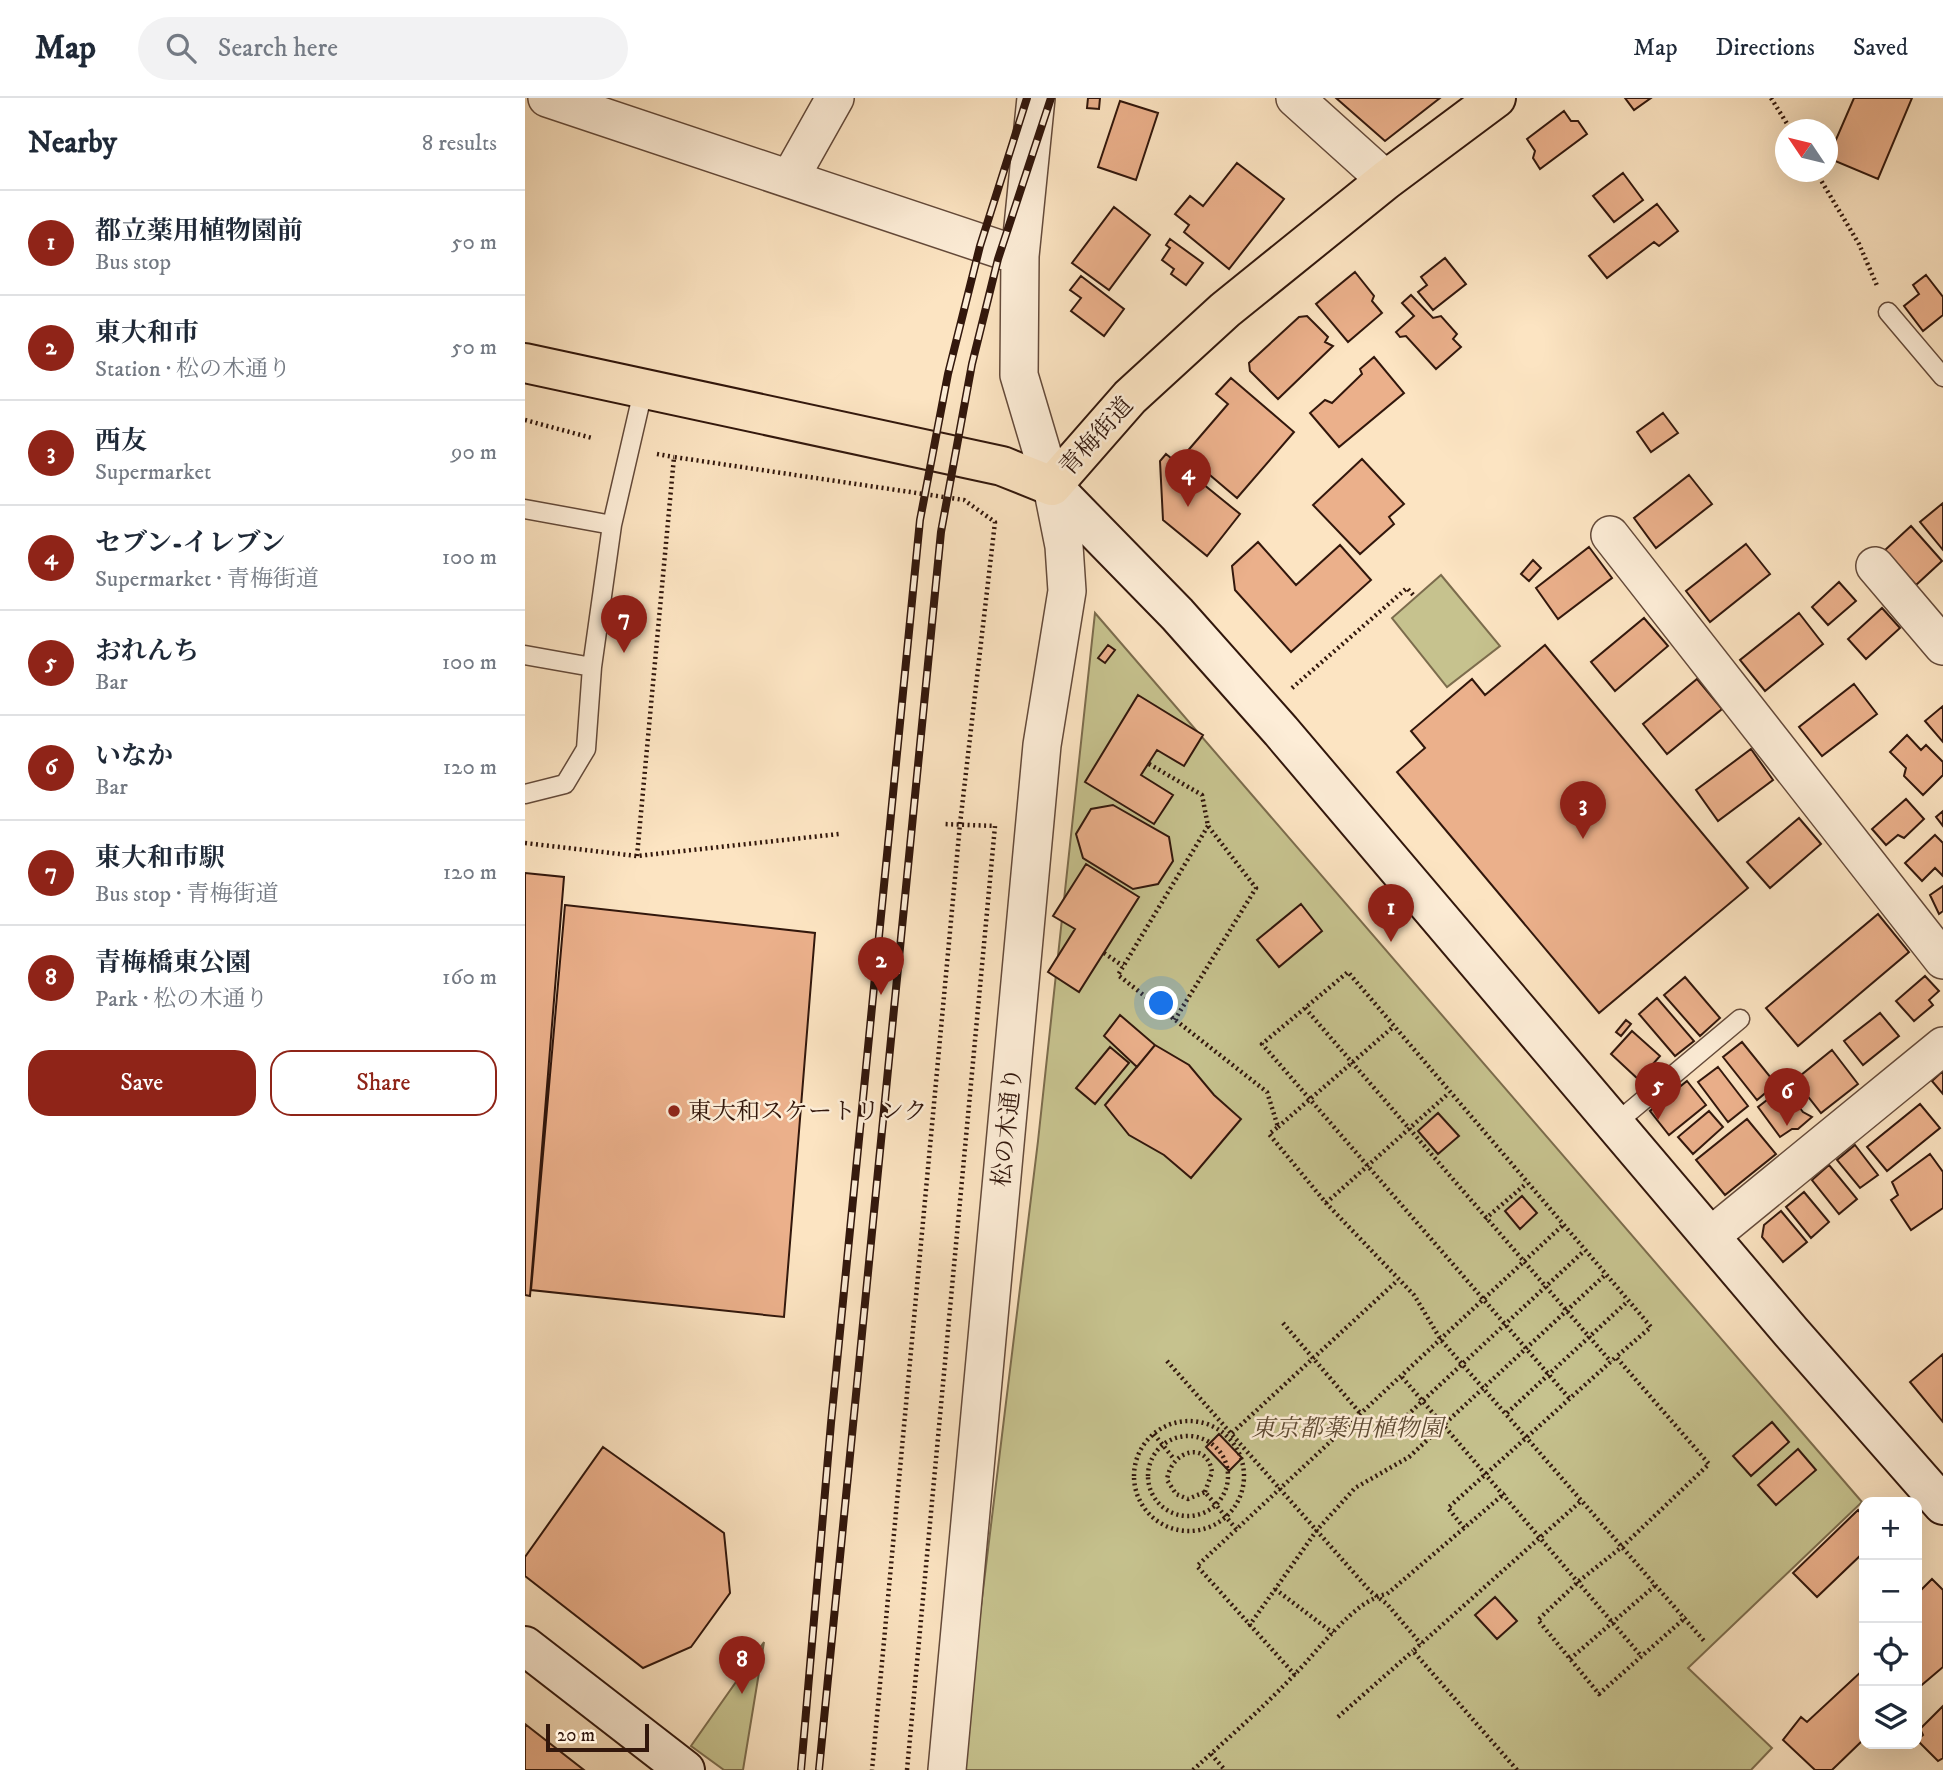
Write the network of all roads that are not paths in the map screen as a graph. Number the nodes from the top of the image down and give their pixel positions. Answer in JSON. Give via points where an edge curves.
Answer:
{"nodes":[{"id":1,"x":547,"y":98,"type":"edge"},
{"id":2,"x":835,"y":98,"type":"edge"},
{"id":3,"x":1036,"y":98,"type":"edge"},
{"id":4,"x":1295,"y":98,"type":"edge"},
{"id":5,"x":1496,"y":98,"type":"edge"},
{"id":6,"x":790,"y":178,"type":"junction"},
{"id":7,"x":1386,"y":180,"type":"junction"},
{"id":8,"x":1020,"y":256,"type":"junction"},
{"id":9,"x":1888,"y":312,"type":"road end"},
{"id":10,"x":525,"y":363,"type":"edge"},
{"id":11,"x":1942,"y":375,"type":"edge"},
{"id":12,"x":643,"y":391,"type":"junction"},
{"id":13,"x":1052,"y":486,"type":"junction"},
{"id":14,"x":525,"y":509,"type":"edge"},
{"id":15,"x":612,"y":524,"type":"junction"},
{"id":16,"x":1610,"y":534,"type":"dead end"},
{"id":17,"x":1875,"y":566,"type":"dead end"},
{"id":18,"x":1936,"y":623,"type":"edge"},
{"id":19,"x":525,"y":655,"type":"edge"},
{"id":20,"x":592,"y":667,"type":"junction"},
{"id":21,"x":525,"y":794,"type":"edge"},
{"id":22,"x":1943,"y":960,"type":"edge"},
{"id":23,"x":1740,"y":1020,"type":"dead end"},
{"id":24,"x":1943,"y":1046,"type":"edge"},
{"id":25,"x":1616,"y":1123,"type":"junction"},
{"id":26,"x":1712,"y":1235,"type":"junction"},
{"id":27,"x":1943,"y":1505,"type":"edge"},
{"id":28,"x":525,"y":1646,"type":"edge"},
{"id":29,"x":685,"y":1770,"type":"edge"},
{"id":30,"x":947,"y":1770,"type":"edge"}],
"edges":[{"from":1,"to":6,"type":"street"},
{"from":2,"to":6,"type":"street"},
{"from":3,"to":8,"type":"street","name":"松の木通り"},
{"from":4,"to":7,"type":"street"},
{"from":5,"to":7,"type":"main road","name":"青梅街道"},
{"from":6,"to":8,"type":"street"},
{"from":7,"to":13,"type":"main road","name":"青梅街道","via":[[1225,310],[1140,388]]},
{"from":8,"to":13,"type":"street","name":"松の木通り","via":[[1019,375]]},
{"from":9,"to":11,"type":"lane"},
{"from":10,"to":12,"type":"main road","name":"青梅街道"},
{"from":12,"to":13,"type":"main road","name":"青梅街道","via":[[1002,466]]},
{"from":12,"to":15,"type":"lane"},
{"from":13,"to":25,"type":"main road","via":[[1273,721]]},
{"from":13,"to":30,"type":"street","name":"松の木通り","via":[[1067,591],[1042,745]]},
{"from":14,"to":15,"type":"lane"},
{"from":15,"to":20,"type":"lane"},
{"from":16,"to":22,"type":"street"},
{"from":17,"to":18,"type":"street"},
{"from":19,"to":20,"type":"lane"},
{"from":20,"to":21,"type":"lane","via":[[586,749],[565,784]]},
{"from":23,"to":25,"type":"lane"},
{"from":24,"to":26,"type":"street"},
{"from":25,"to":26,"type":"main road"},
{"from":26,"to":27,"type":"main road"},
{"from":28,"to":29,"type":"main road"}]}
